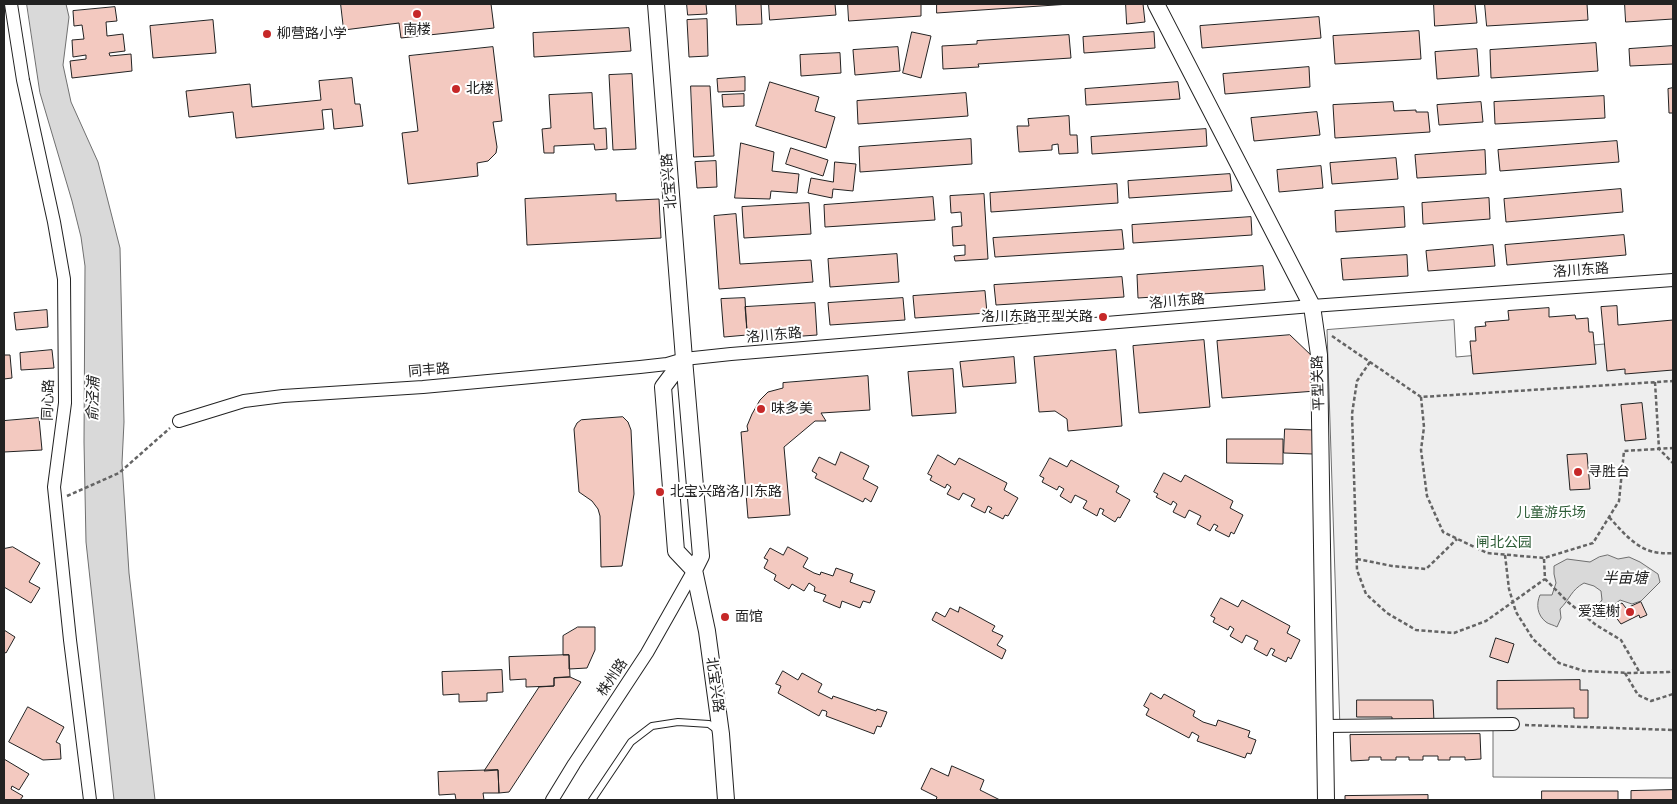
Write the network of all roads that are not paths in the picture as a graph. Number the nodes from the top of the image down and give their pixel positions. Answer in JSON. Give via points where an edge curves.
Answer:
{"nodes":[{"id":1,"x":11,"y":4,"type":"edge"},
{"id":2,"x":656,"y":4,"type":"edge"},
{"id":3,"x":1156,"y":4,"type":"edge"},
{"id":4,"x":1673,"y":280,"type":"edge"},
{"id":5,"x":1312,"y":306,"type":"junction"},
{"id":6,"x":684,"y":359,"type":"junction"},
{"id":7,"x":179,"y":421,"type":"road end"},
{"id":8,"x":694,"y":570,"type":"junction"},
{"id":9,"x":1513,"y":724,"type":"road end"},
{"id":10,"x":1325,"y":726,"type":"junction"},
{"id":11,"x":721,"y":734,"type":"junction"},
{"id":12,"x":90,"y":800,"type":"edge"},
{"id":13,"x":552,"y":800,"type":"edge"},
{"id":14,"x":592,"y":800,"type":"edge"},
{"id":15,"x":726,"y":800,"type":"edge"},
{"id":16,"x":1326,"y":800,"type":"edge"}],
"edges":[{"from":1,"to":12,"type":"street","name":"同心路","via":[[23,80],[64,279],[64,424],[54,476]]},
{"from":2,"to":6,"type":"street","name":"北宝兴路"},
{"from":3,"to":5,"type":"street","name":"平型关路"},
{"from":4,"to":5,"type":"street","name":"洛川东路"},
{"from":5,"to":6,"type":"street","name":"洛川东路"},
{"from":5,"to":10,"type":"street","name":"平型关路","via":[[1319,355]]},
{"from":6,"to":7,"type":"street","name":"同丰路","via":[[640,367],[283,396],[244,401]]},
{"from":6,"to":8,"type":"street","name":"北宝兴路","via":[[701,556]]},
{"from":6,"to":8,"type":"street","via":[[664,387],[676,551]]},
{"from":8,"to":11,"type":"street","name":"北宝兴路","via":[[707,631]]},
{"from":8,"to":13,"type":"street","name":"株州路","via":[[647,654]]},
{"from":9,"to":10,"type":"street"},
{"from":10,"to":16,"type":"street","name":"平型关路"},
{"from":11,"to":14,"type":"lane","via":[[710,724],[678,722],[652,726],[631,742]]},
{"from":11,"to":15,"type":"street","name":"北宝兴路"}]}
